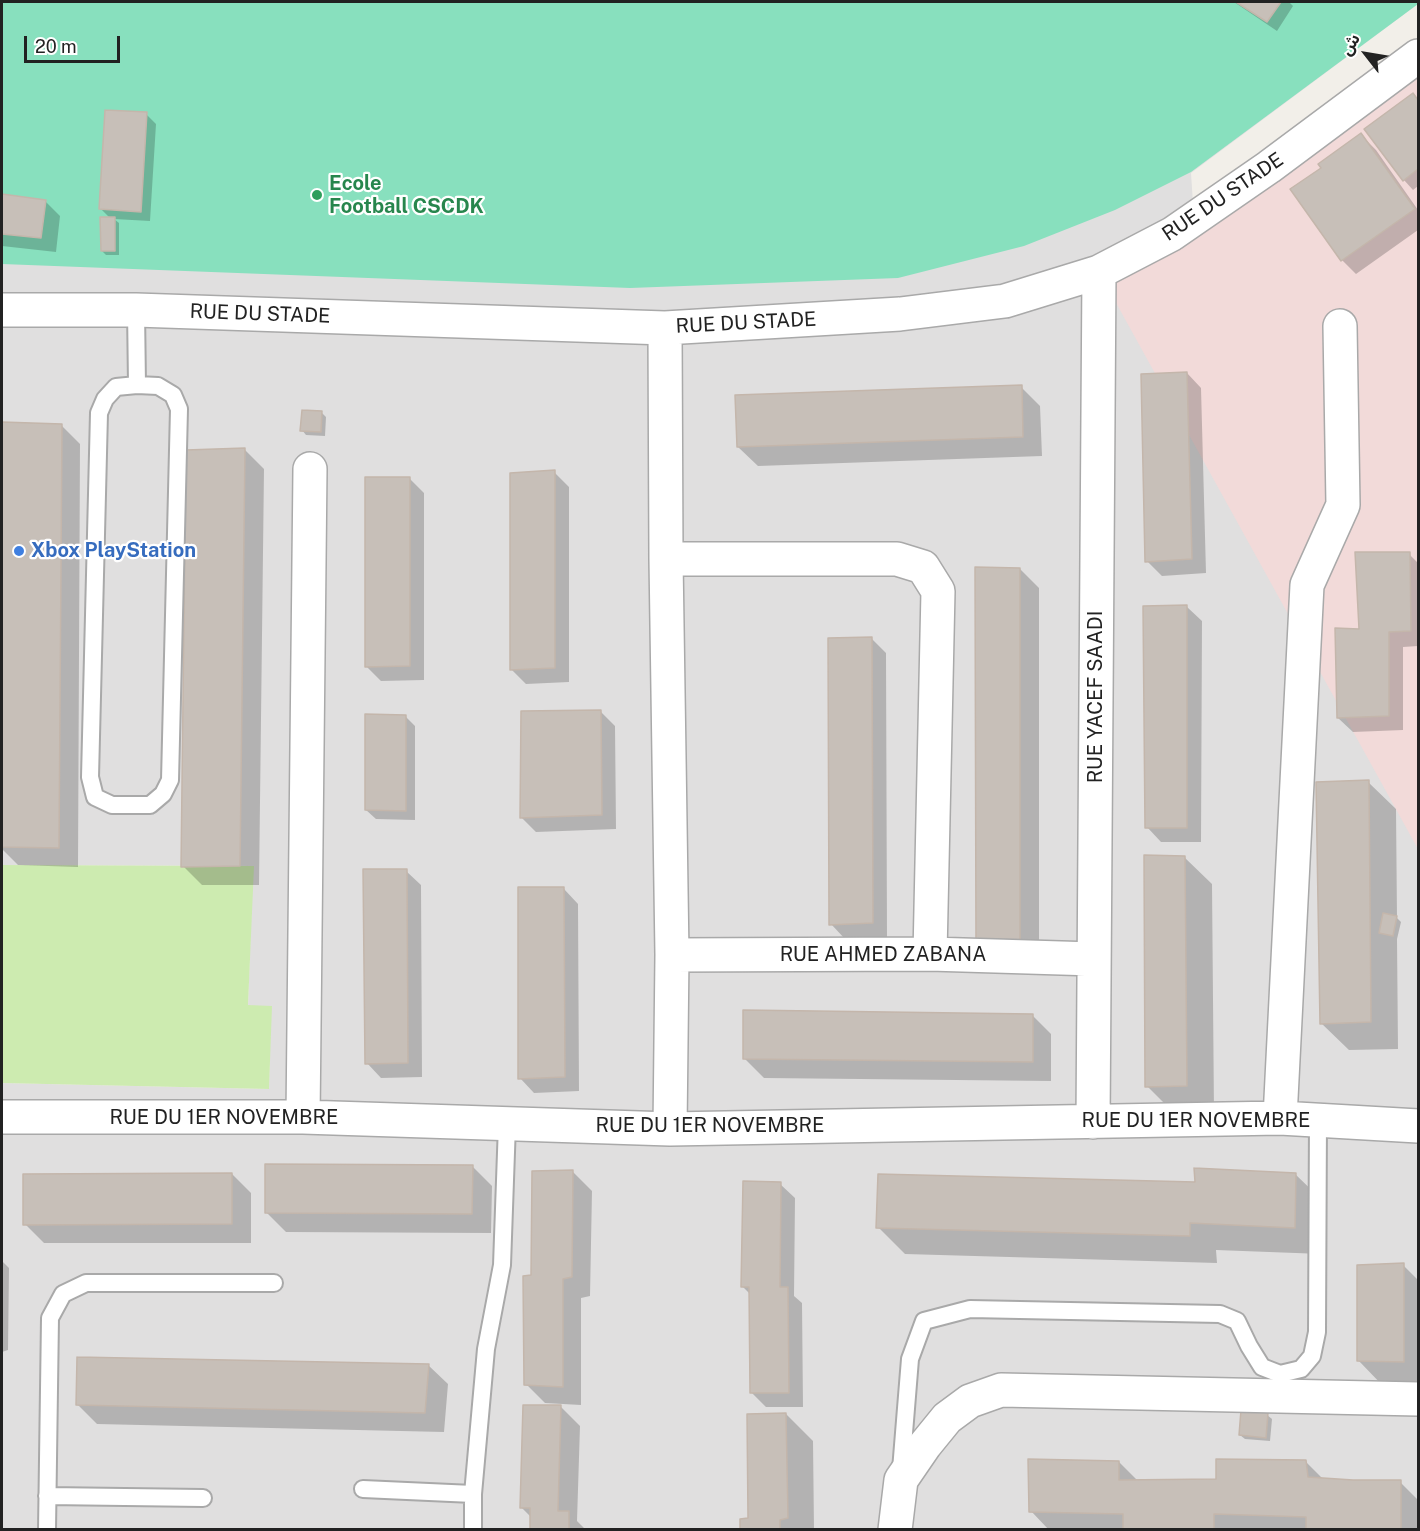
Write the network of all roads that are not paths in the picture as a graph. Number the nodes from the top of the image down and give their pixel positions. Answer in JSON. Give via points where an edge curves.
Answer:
{"nodes":[{"id":1,"x":1419,"y":56,"type":"edge"},
{"id":2,"x":1099,"y":272,"type":"junction"},
{"id":3,"x":2,"y":310,"type":"edge"},
{"id":4,"x":136,"y":310,"type":"junction"},
{"id":5,"x":1340,"y":326,"type":"dead end"},
{"id":6,"x":664,"y":328,"type":"junction"},
{"id":7,"x":137,"y":385,"type":"junction"},
{"id":8,"x":310,"y":469,"type":"dead end"},
{"id":9,"x":666,"y":559,"type":"junction"},
{"id":10,"x":930,"y":954,"type":"junction"},
{"id":11,"x":672,"y":955,"type":"junction"},
{"id":12,"x":1094,"y":959,"type":"junction"},
{"id":13,"x":2,"y":1117,"type":"edge"},
{"id":14,"x":303,"y":1118,"type":"junction"},
{"id":15,"x":1280,"y":1118,"type":"junction"},
{"id":16,"x":1318,"y":1120,"type":"junction"},
{"id":17,"x":1093,"y":1122,"type":"junction"},
{"id":18,"x":507,"y":1124,"type":"junction"},
{"id":19,"x":1419,"y":1126,"type":"edge"},
{"id":20,"x":669,"y":1129,"type":"junction"},
{"id":21,"x":274,"y":1283,"type":"dead end"},
{"id":22,"x":1419,"y":1399,"type":"edge"},
{"id":23,"x":901,"y":1480,"type":"junction"},
{"id":24,"x":363,"y":1489,"type":"dead end"},
{"id":25,"x":473,"y":1494,"type":"junction"},
{"id":26,"x":47,"y":1497,"type":"junction"},
{"id":27,"x":203,"y":1498,"type":"dead end"},
{"id":28,"x":47,"y":1530,"type":"edge"},
{"id":29,"x":473,"y":1530,"type":"edge"},
{"id":30,"x":895,"y":1530,"type":"edge"}],
"edges":[{"from":1,"to":2,"type":"street","name":"RUE DU STADE","via":[[1172,234]]},
{"from":2,"to":6,"type":"street","name":"RUE DU STADE","via":[[993,303],[900,314]]},
{"from":2,"to":12,"type":"street","name":"RUE YACEF SAADI"},
{"from":3,"to":4,"type":"street","name":"RUE DU STADE"},
{"from":4,"to":6,"type":"street","name":"RUE DU STADE"},
{"from":4,"to":7,"type":"lane"},
{"from":5,"to":15,"type":"street","via":[[1343,505],[1307,585]]},
{"from":6,"to":9,"type":"street"},
{"from":7,"to":7,"type":"lane","via":[[158,386],[173,395],[179,409],[170,780],[163,794],[150,805],[112,805],[95,797],[90,777],[99,413],[116,387]]},
{"from":8,"to":14,"type":"street"},
{"from":9,"to":10,"type":"street","via":[[897,560],[923,567],[938,591]]},
{"from":9,"to":11,"type":"street"},
{"from":10,"to":11,"type":"street","name":"RUE AHMED ZABANA"},
{"from":10,"to":12,"type":"street","name":"RUE AHMED ZABANA"},
{"from":11,"to":20,"type":"street"},
{"from":12,"to":17,"type":"street","name":"RUE YACEF SAADI"},
{"from":13,"to":14,"type":"street","name":"RUE DU 1ER NOVEMBRE"},
{"from":14,"to":18,"type":"street","name":"RUE DU 1ER NOVEMBRE"},
{"from":15,"to":16,"type":"street","name":"RUE DU 1ER NOVEMBRE"},
{"from":15,"to":17,"type":"street","name":"RUE DU 1ER NOVEMBRE"},
{"from":16,"to":19,"type":"street","name":"RUE DU 1ER NOVEMBRE"},
{"from":16,"to":23,"type":"lane","via":[[1317,1332],[1312,1356],[1301,1369],[1280,1374],[1262,1367],[1237,1321],[1220,1314],[970,1310],[924,1321],[910,1359]]},
{"from":17,"to":20,"type":"street","name":"RUE DU 1ER NOVEMBRE"},
{"from":18,"to":20,"type":"street","name":"RUE DU 1ER NOVEMBRE"},
{"from":18,"to":25,"type":"lane","via":[[502,1266],[486,1350]]},
{"from":21,"to":26,"type":"lane","via":[[86,1283],[63,1294],[50,1318]]},
{"from":22,"to":23,"type":"street","via":[[1001,1390],[970,1401],[947,1418]]},
{"from":23,"to":30,"type":"street"},
{"from":24,"to":25,"type":"lane"},
{"from":25,"to":29,"type":"lane"},
{"from":26,"to":27,"type":"lane"},
{"from":26,"to":28,"type":"lane"}]}
